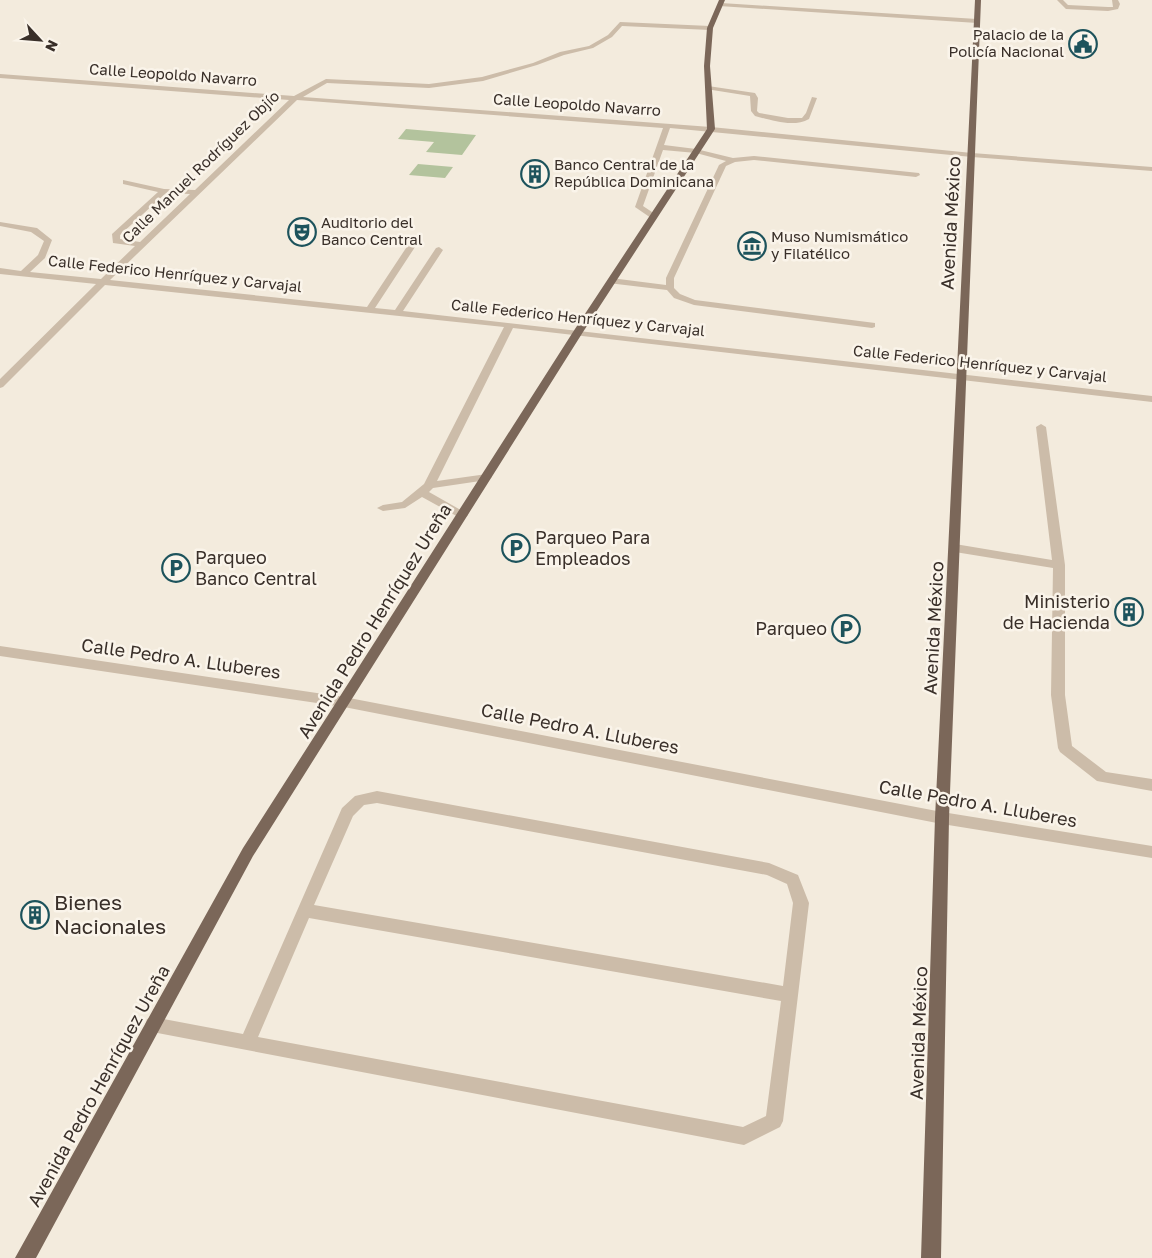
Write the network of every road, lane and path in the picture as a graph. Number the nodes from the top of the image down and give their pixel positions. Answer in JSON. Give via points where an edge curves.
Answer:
{"nodes":[{"id":1,"x":978,"y":0,"type":"edge"},
{"id":2,"x":1060,"y":0,"type":"edge"},
{"id":3,"x":1115,"y":0,"type":"edge"},
{"id":4,"x":722,"y":2,"type":"edge"},
{"id":5,"x":977,"y":21,"type":"junction"},
{"id":6,"x":710,"y":28,"type":"junction"},
{"id":7,"x":0,"y":76,"type":"edge"},
{"id":8,"x":708,"y":88,"type":"junction"},
{"id":9,"x":294,"y":98,"type":"junction"},
{"id":10,"x":814,"y":98,"type":"dead end"},
{"id":11,"x":667,"y":126,"type":"junction"},
{"id":12,"x":710,"y":129,"type":"junction"},
{"id":13,"x":659,"y":147,"type":"junction"},
{"id":14,"x":696,"y":151,"type":"junction"},
{"id":15,"x":972,"y":154,"type":"junction"},
{"id":16,"x":733,"y":160,"type":"junction"},
{"id":17,"x":1152,"y":170,"type":"edge"},
{"id":18,"x":916,"y":175,"type":"dead end"},
{"id":19,"x":126,"y":182,"type":"dead end"},
{"id":20,"x":164,"y":191,"type":"junction"},
{"id":21,"x":197,"y":192,"type":"junction"},
{"id":22,"x":654,"y":216,"type":"junction"},
{"id":23,"x":0,"y":224,"type":"edge"},
{"id":24,"x":142,"y":245,"type":"junction"},
{"id":25,"x":411,"y":246,"type":"dead end"},
{"id":26,"x":439,"y":250,"type":"dead end"},
{"id":27,"x":0,"y":271,"type":"edge"},
{"id":28,"x":23,"y":273,"type":"junction"},
{"id":29,"x":611,"y":281,"type":"junction"},
{"id":30,"x":103,"y":282,"type":"junction"},
{"id":31,"x":670,"y":288,"type":"junction"},
{"id":32,"x":369,"y":310,"type":"junction"},
{"id":33,"x":396,"y":313,"type":"junction"},
{"id":34,"x":510,"y":325,"type":"junction"},
{"id":35,"x":872,"y":325,"type":"dead end"},
{"id":36,"x":578,"y":332,"type":"junction"},
{"id":37,"x":961,"y":378,"type":"junction"},
{"id":38,"x":0,"y":385,"type":"edge"},
{"id":39,"x":1152,"y":399,"type":"edge"},
{"id":40,"x":1041,"y":427,"type":"dead end"},
{"id":41,"x":487,"y":477,"type":"junction"},
{"id":42,"x":430,"y":485,"type":"junction"},
{"id":43,"x":421,"y":492,"type":"junction"},
{"id":44,"x":383,"y":508,"type":"dead end"},
{"id":45,"x":462,"y":516,"type":"junction"},
{"id":46,"x":955,"y":548,"type":"junction"},
{"id":47,"x":1059,"y":565,"type":"junction"},
{"id":48,"x":0,"y":651,"type":"edge"},
{"id":49,"x":344,"y":702,"type":"junction"},
{"id":50,"x":1152,"y":785,"type":"edge"},
{"id":51,"x":942,"y":818,"type":"junction"},
{"id":52,"x":1152,"y":852,"type":"edge"},
{"id":53,"x":304,"y":910,"type":"junction"},
{"id":54,"x":790,"y":995,"type":"junction"},
{"id":55,"x":153,"y":1025,"type":"junction"},
{"id":56,"x":247,"y":1042,"type":"junction"},
{"id":57,"x":25,"y":1258,"type":"edge"},
{"id":58,"x":931,"y":1258,"type":"edge"}],
"edges":[{"from":1,"to":5,"type":"main road","name":"Avenida México"},
{"from":2,"to":3,"type":"street","via":[[1066,6],[1108,9],[1116,8]]},
{"from":4,"to":5,"type":"street"},
{"from":4,"to":6,"type":"main road"},
{"from":5,"to":15,"type":"main road","name":"Avenida México"},
{"from":6,"to":8,"type":"main road"},
{"from":6,"to":9,"type":"street","name":"Calle Manuel Rodríguez Objío","via":[[620,24],[610,36],[591,47],[483,79],[429,86],[326,81]]},
{"from":7,"to":9,"type":"street","name":"Calle Leopoldo Navarro"},
{"from":8,"to":10,"type":"street","via":[[753,94],[757,114],[796,120],[807,116]]},
{"from":8,"to":12,"type":"main road"},
{"from":9,"to":11,"type":"street","name":"Calle Leopoldo Navarro"},
{"from":9,"to":21,"type":"street","name":"Calle Manuel Rodríguez Objío"},
{"from":11,"to":12,"type":"street","name":"Calle Leopoldo Navarro"},
{"from":11,"to":13,"type":"street"},
{"from":12,"to":14,"type":"main road","name":"Avenida Pedro Henríquez Ureña"},
{"from":12,"to":15,"type":"street","name":"Calle Leopoldo Navarro"},
{"from":13,"to":14,"type":"street"},
{"from":13,"to":22,"type":"street","via":[[639,207]]},
{"from":14,"to":16,"type":"street"},
{"from":14,"to":22,"type":"main road","name":"Avenida Pedro Henríquez Ureña"},
{"from":15,"to":17,"type":"street","name":"Calle Leopoldo Navarro"},
{"from":15,"to":37,"type":"main road","name":"Avenida México"},
{"from":16,"to":18,"type":"street","via":[[754,158]]},
{"from":16,"to":31,"type":"street","via":[[724,165],[670,278]]},
{"from":19,"to":20,"type":"street"},
{"from":20,"to":21,"type":"street"},
{"from":20,"to":24,"type":"street","via":[[116,234],[116,241]]},
{"from":21,"to":24,"type":"street","name":"Calle Manuel Rodríguez Objío"},
{"from":22,"to":29,"type":"main road","name":"Avenida Pedro Henríquez Ureña"},
{"from":23,"to":28,"type":"street","via":[[34,230],[48,240],[42,256]]},
{"from":24,"to":30,"type":"street","name":"Calle Manuel Rodríguez Objío"},
{"from":25,"to":32,"type":"street"},
{"from":26,"to":33,"type":"street"},
{"from":27,"to":28,"type":"street","name":"Calle Federico Henríquez y Carvajal"},
{"from":28,"to":30,"type":"street","name":"Calle Federico Henríquez y Carvajal"},
{"from":29,"to":31,"type":"street"},
{"from":29,"to":36,"type":"main road","name":"Avenida Pedro Henríquez Ureña"},
{"from":30,"to":32,"type":"street","name":"Calle Federico Henríquez y Carvajal"},
{"from":30,"to":38,"type":"street","name":"Calle Manuel Rodríguez Objío"},
{"from":31,"to":35,"type":"street","via":[[677,296],[694,302]]},
{"from":32,"to":33,"type":"street","name":"Calle Federico Henríquez y Carvajal"},
{"from":33,"to":34,"type":"street","name":"Calle Federico Henríquez y Carvajal"},
{"from":34,"to":36,"type":"street","name":"Calle Federico Henríquez y Carvajal"},
{"from":34,"to":42,"type":"street"},
{"from":36,"to":37,"type":"street","name":"Calle Federico Henríquez y Carvajal"},
{"from":36,"to":41,"type":"main road","name":"Avenida Pedro Henríquez Ureña"},
{"from":37,"to":39,"type":"street","name":"Calle Federico Henríquez y Carvajal"},
{"from":37,"to":46,"type":"main road","name":"Avenida México"},
{"from":40,"to":47,"type":"street"},
{"from":41,"to":42,"type":"street"},
{"from":41,"to":45,"type":"main road","name":"Avenida Pedro Henríquez Ureña"},
{"from":42,"to":43,"type":"street"},
{"from":43,"to":44,"type":"street","via":[[405,504]]},
{"from":43,"to":45,"type":"street"},
{"from":45,"to":49,"type":"main road","name":"Avenida Pedro Henríquez Ureña"},
{"from":46,"to":47,"type":"street"},
{"from":46,"to":51,"type":"main road","name":"Avenida México"},
{"from":47,"to":50,"type":"street","via":[[1058,695],[1065,748],[1102,777]]},
{"from":48,"to":49,"type":"street","name":"Calle Pedro A. Lluberes"},
{"from":49,"to":51,"type":"street","name":"Calle Pedro A. Lluberes"},
{"from":49,"to":55,"type":"main road","name":"Avenida Pedro Henríquez Ureña","via":[[248,852]]},
{"from":51,"to":52,"type":"street","name":"Calle Pedro A. Lluberes"},
{"from":51,"to":58,"type":"main road","name":"Avenida México"},
{"from":53,"to":54,"type":"street"},
{"from":53,"to":54,"type":"street","via":[[347,812],[360,800],[377,797],[769,869],[793,880],[801,903]]},
{"from":53,"to":56,"type":"street"},
{"from":54,"to":56,"type":"street","via":[[774,1121],[744,1136]]},
{"from":55,"to":56,"type":"street"},
{"from":55,"to":57,"type":"main road","name":"Avenida Pedro Henríquez Ureña"}]}
